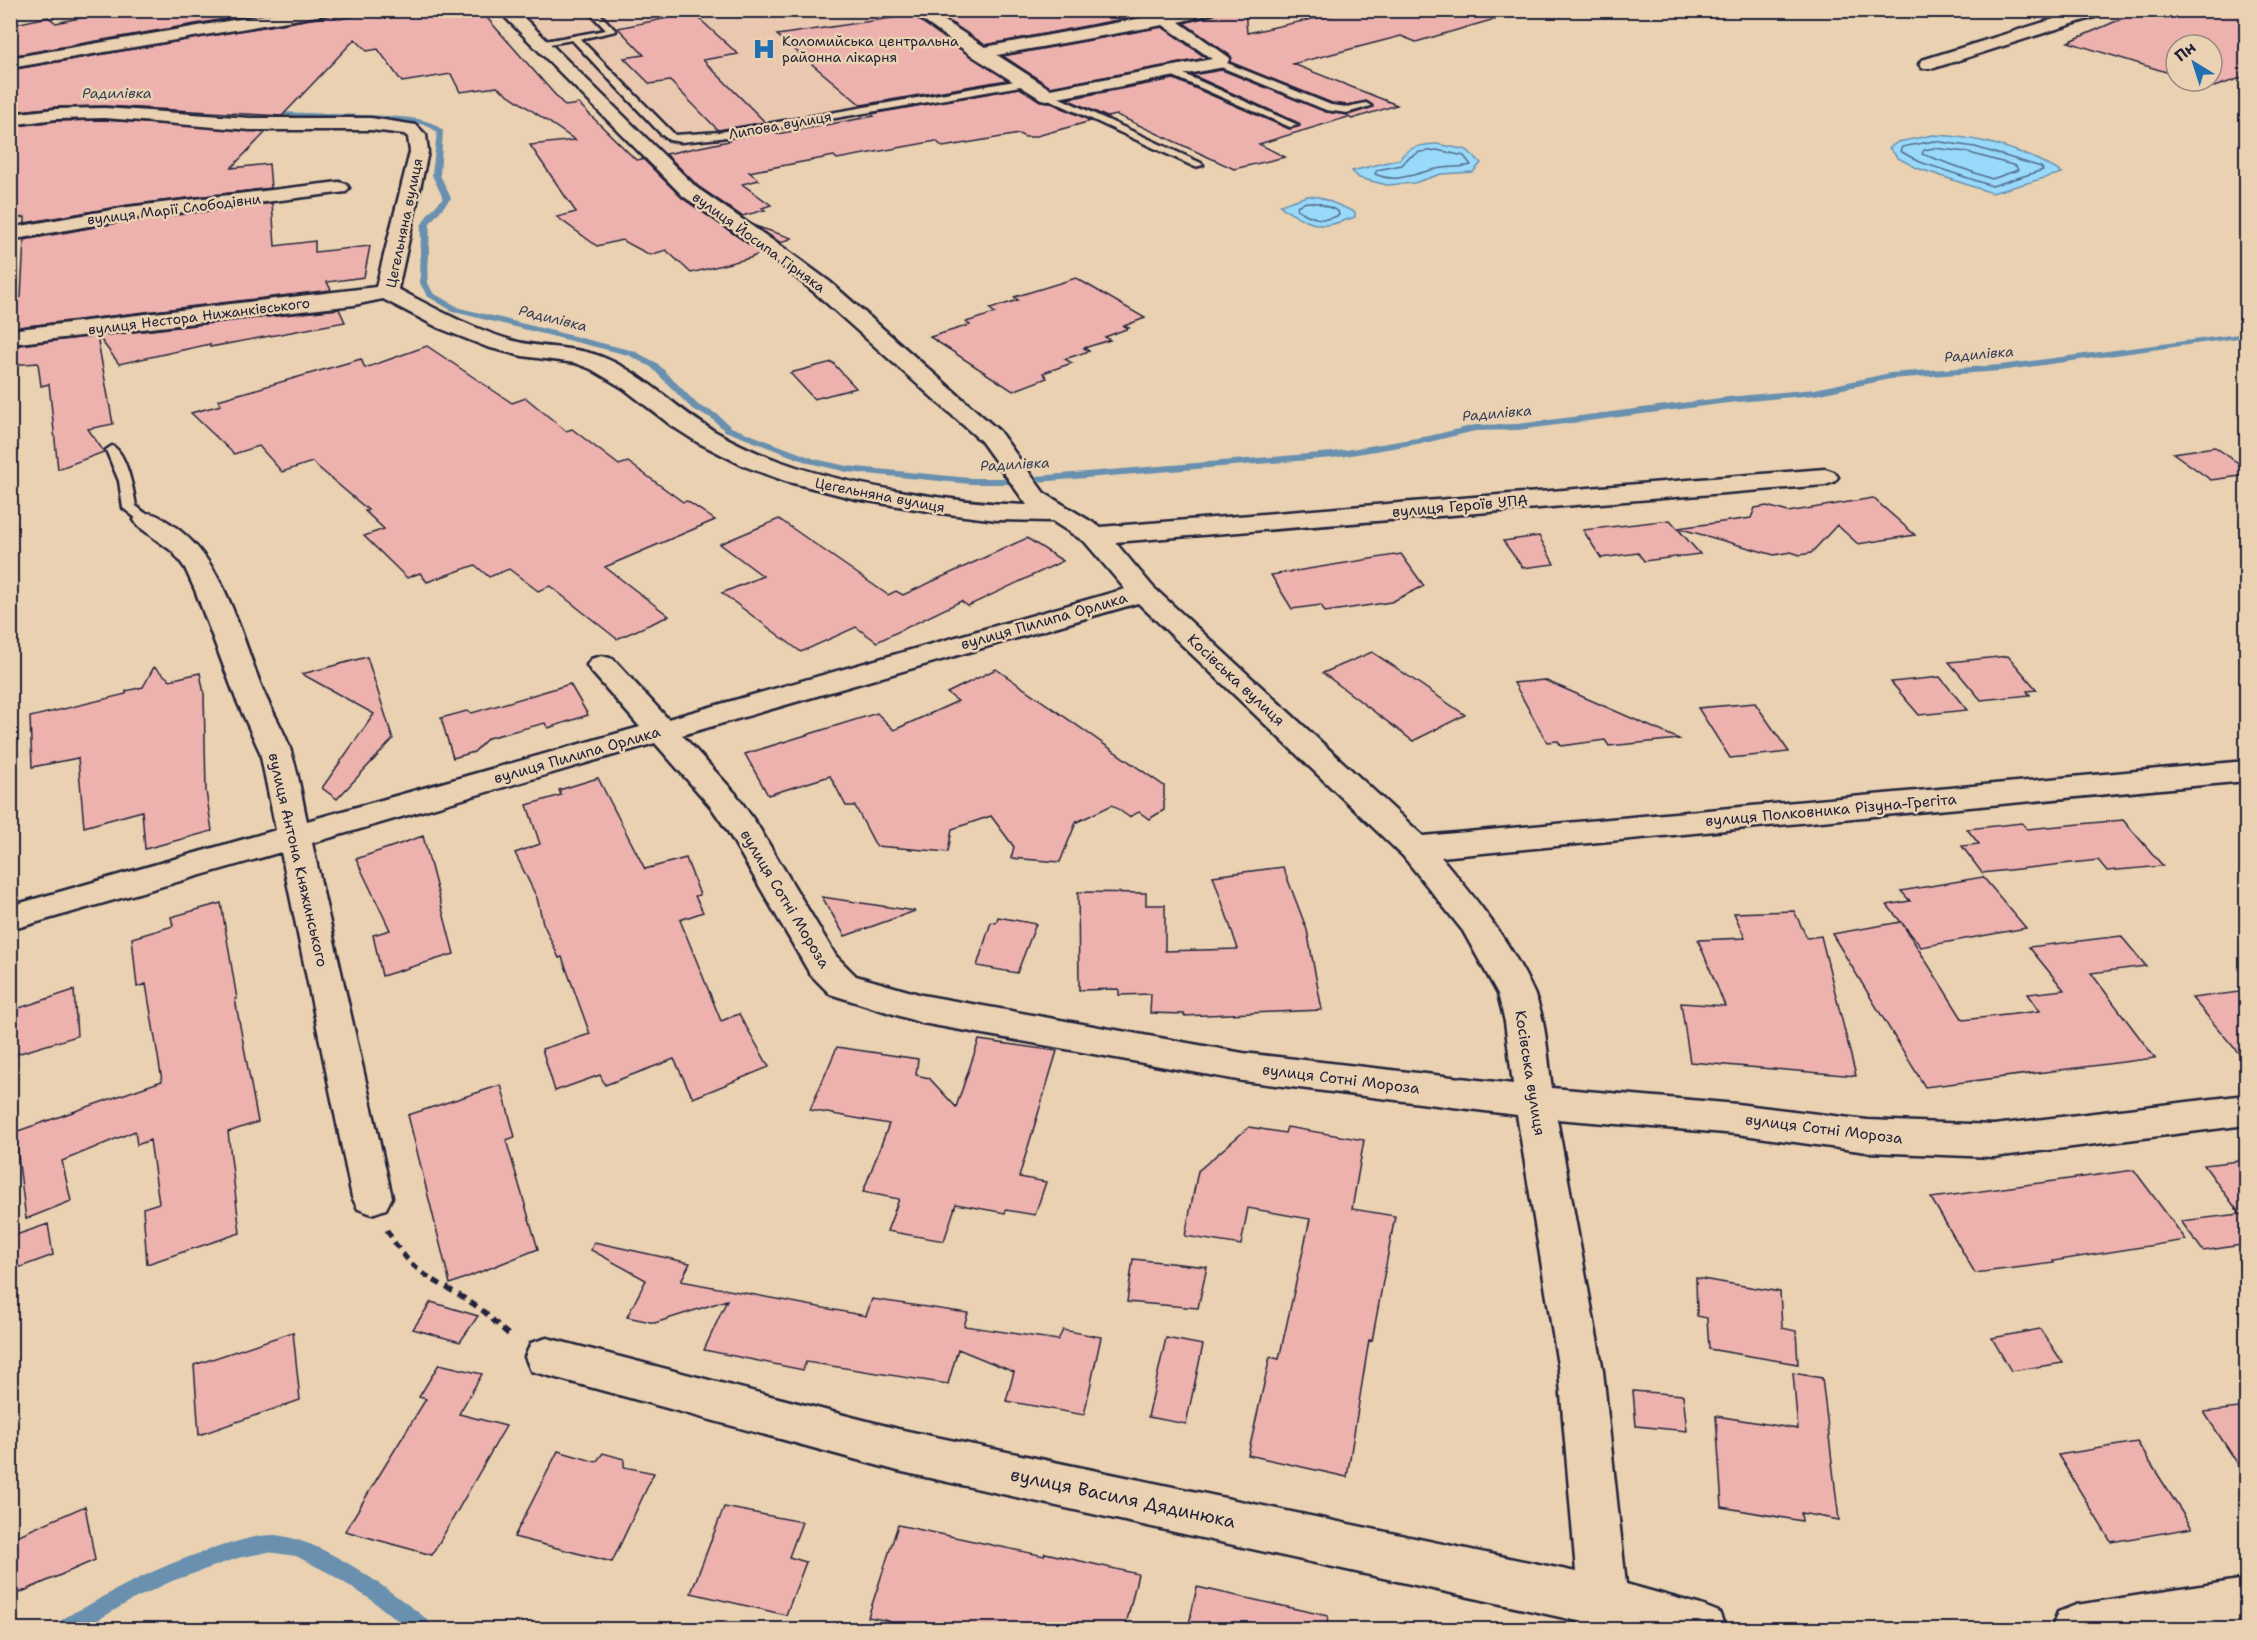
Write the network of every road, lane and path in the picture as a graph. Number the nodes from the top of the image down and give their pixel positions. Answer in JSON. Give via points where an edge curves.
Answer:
{"nodes":[{"id":1,"x":323,"y":10,"type":"edge"},
{"id":2,"x":506,"y":10,"type":"edge"},
{"id":3,"x":591,"y":10,"type":"edge"},
{"id":4,"x":916,"y":10,"type":"edge"},
{"id":5,"x":1207,"y":10,"type":"edge"},
{"id":6,"x":1675,"y":10,"type":"edge"},
{"id":7,"x":2101,"y":10,"type":"edge"},
{"id":8,"x":1683,"y":13,"type":"dead end"},
{"id":9,"x":1166,"y":20,"type":"junction"},
{"id":10,"x":574,"y":37,"type":"junction"},
{"id":11,"x":538,"y":43,"type":"junction"},
{"id":12,"x":980,"y":52,"type":"junction"},
{"id":13,"x":10,"y":63,"type":"edge"},
{"id":14,"x":1219,"y":63,"type":"junction"},
{"id":15,"x":1928,"y":64,"type":"dead end"},
{"id":16,"x":1174,"y":73,"type":"junction"},
{"id":17,"x":1026,"y":82,"type":"junction"},
{"id":18,"x":1047,"y":95,"type":"junction"},
{"id":19,"x":1366,"y":106,"type":"dead end"},
{"id":20,"x":10,"y":120,"type":"edge"},
{"id":21,"x":1293,"y":125,"type":"dead end"},
{"id":22,"x":657,"y":141,"type":"junction"},
{"id":23,"x":1198,"y":165,"type":"dead end"},
{"id":24,"x":339,"y":188,"type":"dead end"},
{"id":25,"x":10,"y":234,"type":"edge"},
{"id":26,"x":386,"y":292,"type":"junction"},
{"id":27,"x":10,"y":337,"type":"edge"},
{"id":28,"x":112,"y":450,"type":"dead end"},
{"id":29,"x":1825,"y":477,"type":"dead end"},
{"id":30,"x":1055,"y":513,"type":"junction"},
{"id":31,"x":147,"y":520,"type":"joint"},
{"id":32,"x":1095,"y":536,"type":"junction"},
{"id":33,"x":1143,"y":593,"type":"junction"},
{"id":34,"x":602,"y":665,"type":"dead end"},
{"id":35,"x":663,"y":731,"type":"junction"},
{"id":36,"x":2247,"y":771,"type":"edge"},
{"id":37,"x":293,"y":836,"type":"junction"},
{"id":38,"x":1415,"y":848,"type":"junction"},
{"id":39,"x":10,"y":918,"type":"edge"},
{"id":40,"x":1534,"y":1102,"type":"junction"},
{"id":41,"x":2247,"y":1110,"type":"edge"},
{"id":42,"x":372,"y":1197,"type":"joint"},
{"id":43,"x":548,"y":1357,"type":"joint"},
{"id":44,"x":2247,"y":1603,"type":"edge"},
{"id":45,"x":1603,"y":1616,"type":"edge"},
{"id":46,"x":1701,"y":1629,"type":"edge"},
{"id":47,"x":2076,"y":1629,"type":"edge"}],
"edges":[{"from":1,"to":13,"type":"street"},
{"from":2,"to":11,"type":"street","name":"вулиця Йосипа Гірняка"},
{"from":3,"to":10,"type":"lane","via":[[612,31]]},
{"from":4,"to":12,"type":"street"},
{"from":5,"to":9,"type":"street"},
{"from":6,"to":8,"type":"path"},
{"from":7,"to":15,"type":"street"},
{"from":9,"to":12,"type":"street"},
{"from":9,"to":14,"type":"street","via":[[1222,58]]},
{"from":10,"to":11,"type":"lane"},
{"from":10,"to":22,"type":"lane"},
{"from":11,"to":22,"type":"street","name":"вулиця Йосипа Гірняка"},
{"from":12,"to":17,"type":"street"},
{"from":14,"to":16,"type":"street"},
{"from":14,"to":19,"type":"lane","via":[[1329,108]]},
{"from":16,"to":18,"type":"street"},
{"from":16,"to":21,"type":"lane"},
{"from":17,"to":18,"type":"street"},
{"from":17,"to":22,"type":"lane","name":"Липова вулиця","via":[[720,135]]},
{"from":18,"to":23,"type":"lane"},
{"from":20,"to":26,"type":"street","name":"Цегельняна вулиця","via":[[105,113],[250,124],[371,124],[409,129],[417,135],[419,152]]},
{"from":22,"to":30,"type":"street","name":"вулиця Йосипа Гірняка","via":[[698,199],[782,255],[849,310],[990,436],[1035,499]]},
{"from":24,"to":25,"type":"street","name":"вулиця Марії Слободівни","via":[[107,216]]},
{"from":26,"to":27,"type":"street","name":"вулиця Нестора Нижанківського"},
{"from":26,"to":30,"type":"street","name":"Цегельняна вулиця","via":[[452,326],[512,348],[564,352],[598,363],[627,378],[682,422],[731,451],[787,475],[845,491],[948,507],[1001,513]]},
{"from":28,"to":31,"type":"lane","via":[[125,481],[130,508]]},
{"from":29,"to":32,"type":"street","name":"вулиця Героїв УПА"},
{"from":30,"to":32,"type":"street","name":"вулиця Йосипа Гірняка"},
{"from":31,"to":37,"type":"street","name":"вулиця Антона Княжинського","via":[[172,536],[202,577],[252,704],[276,752]]},
{"from":32,"to":33,"type":"street","name":"Косівська вулиця"},
{"from":33,"to":35,"type":"street","name":"вулиця Пилипа Орлика"},
{"from":33,"to":38,"type":"street","name":"Косівська вулиця"},
{"from":34,"to":35,"type":"street","name":"вулиця Сотні Мороза"},
{"from":35,"to":37,"type":"street","name":"вулиця Пилипа Орлика"},
{"from":35,"to":40,"type":"street","name":"вулиця Сотні Мороза","via":[[723,800],[823,965],[843,985],[922,1009],[1243,1067]]},
{"from":36,"to":38,"type":"street","name":"вулиця Полковника Різуна-Грегіта"},
{"from":37,"to":39,"type":"street","name":"вулиця Пилипа Орлика"},
{"from":37,"to":42,"type":"street","name":"вулиця Антона Княжинського"},
{"from":38,"to":40,"type":"street","name":"Косівська вулиця","via":[[1477,924],[1516,994],[1524,1023]]},
{"from":40,"to":41,"type":"street","name":"вулиця Сотні Мороза","via":[[1952,1141],[2034,1137]]},
{"from":40,"to":45,"type":"street","name":"Косівська вулиця","via":[[1581,1371]]},
{"from":42,"to":43,"type":"path","via":[[395,1245],[418,1272],[475,1305],[507,1333]]},
{"from":43,"to":45,"type":"street","name":"вулиця Василя Дядинюка","via":[[898,1450]]},
{"from":44,"to":47,"type":"street"},
{"from":45,"to":46,"type":"street","name":"вулиця Василя Дядинюка"}]}
